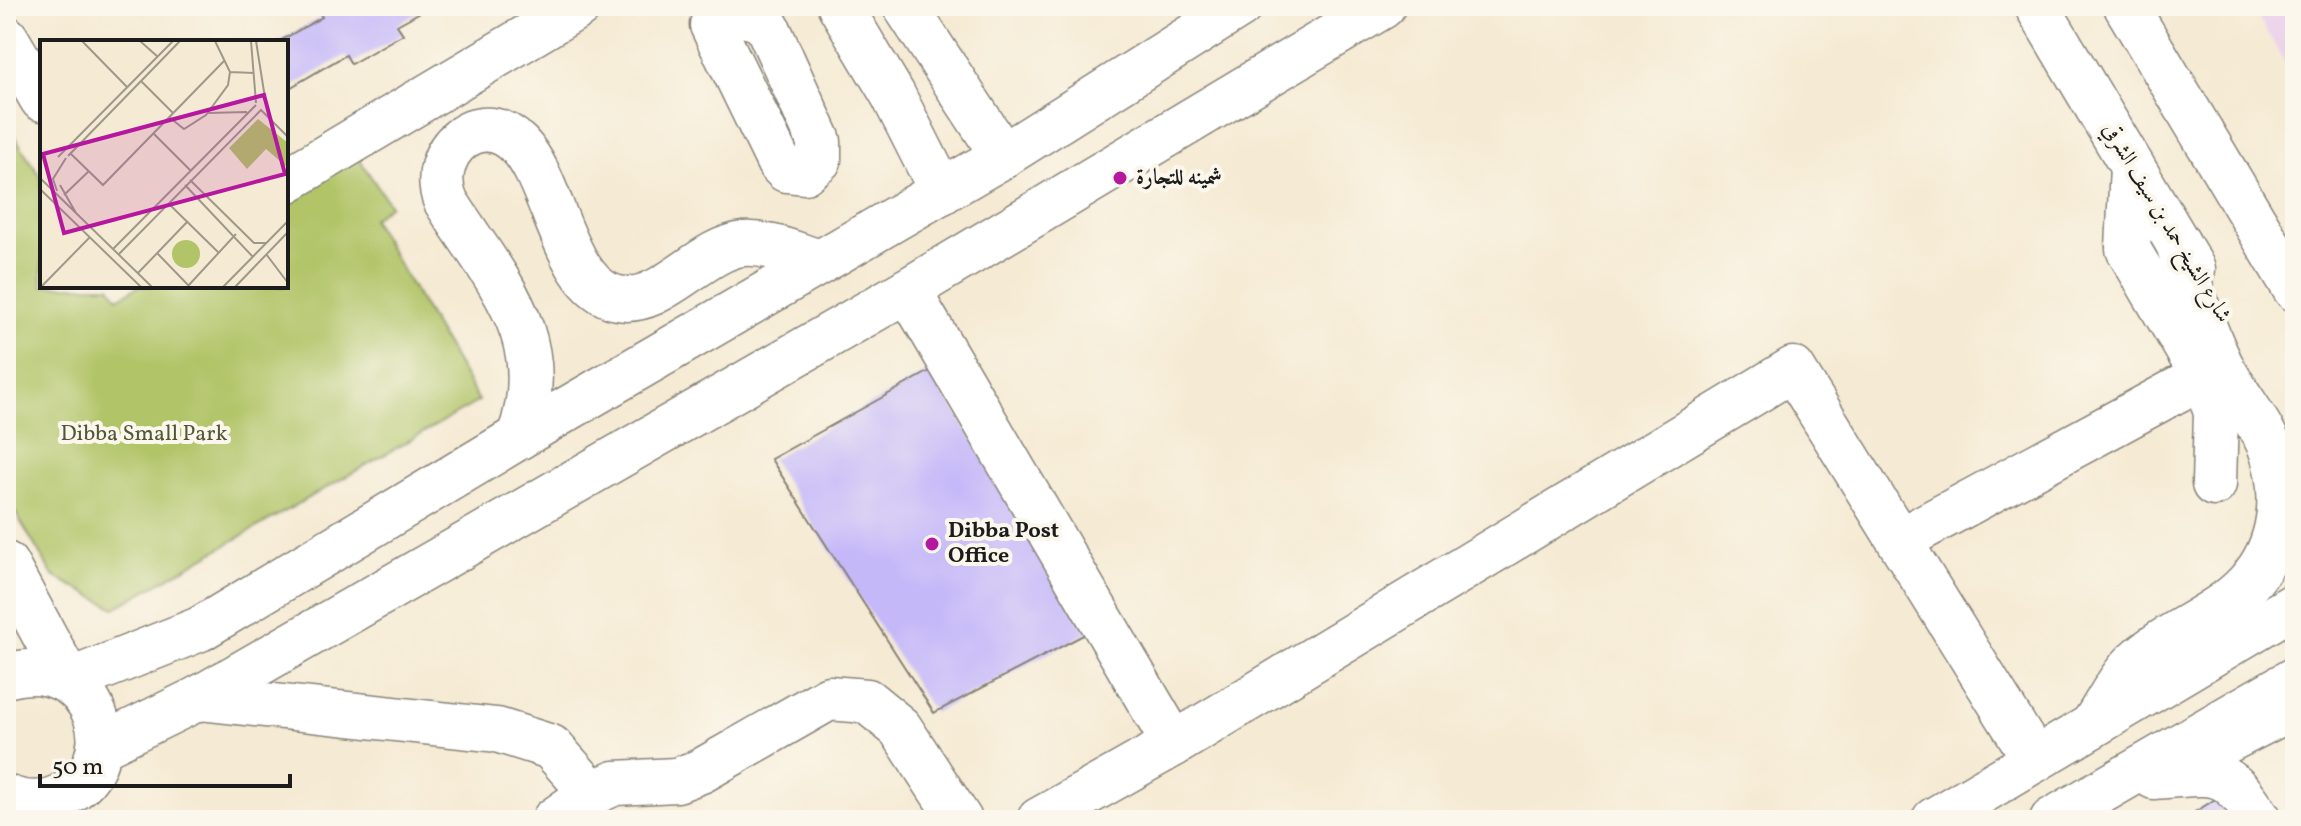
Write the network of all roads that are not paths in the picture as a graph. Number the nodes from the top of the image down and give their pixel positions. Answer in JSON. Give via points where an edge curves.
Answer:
{"nodes":[{"id":1,"x":579,"y":6,"type":"edge"},
{"id":2,"x":840,"y":6,"type":"edge"},
{"id":3,"x":905,"y":6,"type":"edge"},
{"id":4,"x":1383,"y":6,"type":"edge"},
{"id":5,"x":2037,"y":6,"type":"edge"},
{"id":6,"x":2126,"y":6,"type":"edge"},
{"id":7,"x":1216,"y":12,"type":"edge"},
{"id":8,"x":6,"y":38,"type":"edge"},
{"id":9,"x":940,"y":64,"type":"junction"},
{"id":10,"x":893,"y":95,"type":"junction"},
{"id":11,"x":40,"y":96,"type":"edge"},
{"id":12,"x":1003,"y":156,"type":"junction"},
{"id":13,"x":2132,"y":166,"type":"junction"},
{"id":14,"x":288,"y":180,"type":"edge"},
{"id":15,"x":942,"y":192,"type":"junction"},
{"id":16,"x":2260,"y":230,"type":"junction"},
{"id":17,"x":2178,"y":243,"type":"junction"},
{"id":18,"x":820,"y":262,"type":"junction"},
{"id":19,"x":2295,"y":265,"type":"edge"},
{"id":20,"x":2295,"y":289,"type":"edge"},
{"id":21,"x":908,"y":290,"type":"junction"},
{"id":22,"x":2203,"y":376,"type":"junction"},
{"id":23,"x":519,"y":437,"type":"junction"},
{"id":24,"x":2295,"y":440,"type":"edge"},
{"id":25,"x":2214,"y":484,"type":"dead end"},
{"id":26,"x":1900,"y":540,"type":"junction"},
{"id":27,"x":6,"y":565,"type":"edge"},
{"id":28,"x":6,"y":579,"type":"edge"},
{"id":29,"x":2295,"y":605,"type":"edge"},
{"id":30,"x":6,"y":676,"type":"edge"},
{"id":31,"x":2295,"y":679,"type":"edge"},
{"id":32,"x":69,"y":681,"type":"junction"},
{"id":33,"x":199,"y":698,"type":"junction"},
{"id":34,"x":2295,"y":706,"type":"edge"},
{"id":35,"x":2092,"y":726,"type":"junction"},
{"id":36,"x":1174,"y":744,"type":"junction"},
{"id":37,"x":96,"y":756,"type":"junction"},
{"id":38,"x":2035,"y":760,"type":"junction"},
{"id":39,"x":2137,"y":771,"type":"junction"},
{"id":40,"x":592,"y":793,"type":"junction"},
{"id":41,"x":6,"y":797,"type":"edge"},
{"id":42,"x":6,"y":804,"type":"edge"},
{"id":43,"x":2295,"y":818,"type":"edge"},
{"id":44,"x":13,"y":820,"type":"edge"},
{"id":45,"x":86,"y":820,"type":"edge"},
{"id":46,"x":554,"y":820,"type":"edge"},
{"id":47,"x":960,"y":820,"type":"edge"},
{"id":48,"x":1039,"y":820,"type":"edge"},
{"id":49,"x":1934,"y":820,"type":"edge"},
{"id":50,"x":2052,"y":820,"type":"edge"},
{"id":51,"x":2260,"y":820,"type":"edge"},
{"id":52,"x":2287,"y":820,"type":"edge"}],
"edges":[{"from":1,"to":14,"type":"street"},
{"from":2,"to":10,"type":"street"},
{"from":3,"to":9,"type":"street"},
{"from":4,"to":21,"type":"street"},
{"from":5,"to":13,"type":"street","name":"شارع الشيخ حمد بن سيف الشرقي"},
{"from":6,"to":16,"type":"street"},
{"from":7,"to":12,"type":"street"},
{"from":8,"to":11,"type":"street"},
{"from":9,"to":10,"type":"street"},
{"from":9,"to":12,"type":"street"},
{"from":10,"to":15,"type":"street"},
{"from":12,"to":15,"type":"street"},
{"from":13,"to":17,"type":"street","name":"شارع الشيخ حمد بن سيف الشرقي"},
{"from":13,"to":22,"type":"street","via":[[2128,249]]},
{"from":15,"to":18,"type":"street"},
{"from":16,"to":19,"type":"street"},
{"from":16,"to":20,"type":"street"},
{"from":17,"to":24,"type":"street","name":"شارع الشيخ حمد بن سيف الشرقي"},
{"from":17,"to":35,"type":"street","via":[[2195,310],[2269,446],[2281,490],[2280,515],[2267,556],[2249,582],[2229,601],[2136,661]]},
{"from":18,"to":23,"type":"street"},
{"from":18,"to":23,"type":"street","via":[[742,244],[717,252],[639,298],[605,295],[581,270],[518,144],[492,131],[464,136],[444,157],[440,186],[528,342],[531,391]]},
{"from":21,"to":33,"type":"street"},
{"from":21,"to":36,"type":"street"},
{"from":22,"to":25,"type":"street","via":[[2216,412]]},
{"from":22,"to":26,"type":"street"},
{"from":23,"to":32,"type":"street","via":[[200,629]]},
{"from":26,"to":36,"type":"street","via":[[1793,369]]},
{"from":26,"to":38,"type":"street"},
{"from":27,"to":28,"type":"street"},
{"from":27,"to":32,"type":"street"},
{"from":29,"to":35,"type":"street"},
{"from":30,"to":32,"type":"street","via":[[47,672]]},
{"from":31,"to":39,"type":"street"},
{"from":32,"to":37,"type":"street","via":[[94,709],[99,728]]},
{"from":33,"to":37,"type":"street"},
{"from":33,"to":40,"type":"street","via":[[497,730],[551,747]]},
{"from":34,"to":39,"type":"street","via":[[2192,759]]},
{"from":35,"to":38,"type":"street"},
{"from":36,"to":48,"type":"street"},
{"from":37,"to":41,"type":"street","via":[[67,794],[29,803]]},
{"from":37,"to":45,"type":"street"},
{"from":38,"to":49,"type":"street"},
{"from":39,"to":50,"type":"street"},
{"from":39,"to":51,"type":"street","via":[[2216,773],[2238,785]]},
{"from":40,"to":46,"type":"street"},
{"from":40,"to":47,"type":"street","via":[[615,783],[677,780],[701,771],[829,698],[867,701],[900,728]]},
{"from":42,"to":44,"type":"street"},
{"from":43,"to":52,"type":"street"}]}
